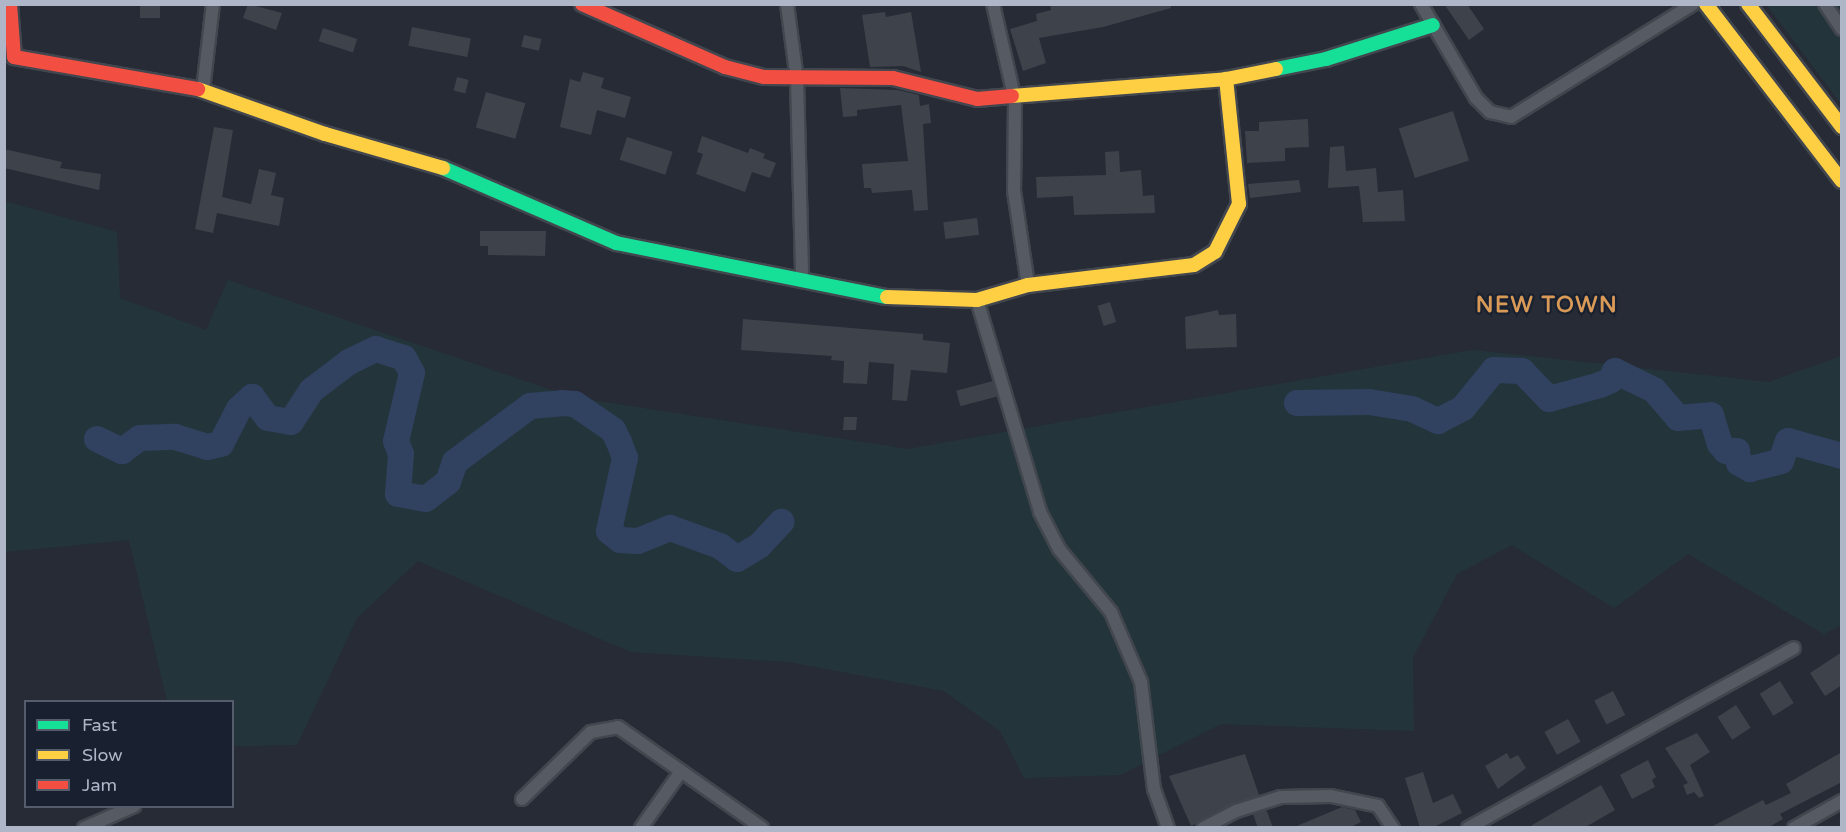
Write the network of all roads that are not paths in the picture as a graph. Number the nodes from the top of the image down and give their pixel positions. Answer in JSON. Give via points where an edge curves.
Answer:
{"nodes":[{"id":1,"x":10,"y":4,"type":"edge"},
{"id":2,"x":213,"y":4,"type":"edge"},
{"id":3,"x":582,"y":4,"type":"edge"},
{"id":4,"x":787,"y":4,"type":"edge"},
{"id":5,"x":993,"y":4,"type":"edge"},
{"id":6,"x":1421,"y":4,"type":"edge"},
{"id":7,"x":1693,"y":4,"type":"edge"},
{"id":8,"x":1706,"y":4,"type":"edge"},
{"id":9,"x":1748,"y":4,"type":"edge"},
{"id":10,"x":1825,"y":4,"type":"edge"},
{"id":11,"x":1433,"y":25,"type":"junction"},
{"id":12,"x":1842,"y":29,"type":"edge"},
{"id":13,"x":1226,"y":79,"type":"junction"},
{"id":14,"x":797,"y":80,"type":"junction"},
{"id":15,"x":203,"y":90,"type":"junction"},
{"id":16,"x":1015,"y":100,"type":"junction"},
{"id":17,"x":1842,"y":127,"type":"edge"},
{"id":18,"x":1842,"y":181,"type":"edge"},
{"id":19,"x":802,"y":277,"type":"junction"},
{"id":20,"x":1028,"y":285,"type":"junction"},
{"id":21,"x":977,"y":300,"type":"junction"},
{"id":22,"x":1794,"y":648,"type":"dead end"},
{"id":23,"x":680,"y":773,"type":"junction"},
{"id":24,"x":522,"y":799,"type":"dead end"},
{"id":25,"x":1842,"y":801,"type":"edge"},
{"id":26,"x":132,"y":808,"type":"edge"},
{"id":27,"x":84,"y":828,"type":"edge"},
{"id":28,"x":641,"y":828,"type":"edge"},
{"id":29,"x":762,"y":828,"type":"edge"},
{"id":30,"x":1168,"y":828,"type":"edge"},
{"id":31,"x":1203,"y":828,"type":"edge"},
{"id":32,"x":1393,"y":828,"type":"edge"},
{"id":33,"x":1468,"y":828,"type":"edge"},
{"id":34,"x":1794,"y":828,"type":"edge"}],
"edges":[{"from":1,"to":15,"type":"main road","via":[[14,57],[73,71]]},
{"from":2,"to":15,"type":"street"},
{"from":3,"to":14,"type":"main road","via":[[725,67]]},
{"from":4,"to":14,"type":"street"},
{"from":5,"to":16,"type":"street"},
{"from":6,"to":11,"type":"street"},
{"from":7,"to":11,"type":"street","via":[[1511,117],[1490,112],[1476,98]]},
{"from":8,"to":18,"type":"main road"},
{"from":9,"to":17,"type":"main road"},
{"from":10,"to":12,"type":"street"},
{"from":11,"to":13,"type":"main road","via":[[1326,59]]},
{"from":13,"to":16,"type":"main road"},
{"from":13,"to":20,"type":"main road","via":[[1239,204],[1215,252],[1194,265]]},
{"from":14,"to":16,"type":"main road","via":[[893,78],[977,99]]},
{"from":14,"to":19,"type":"street"},
{"from":15,"to":19,"type":"main road","via":[[325,134],[438,166],[616,243],[675,258]]},
{"from":16,"to":20,"type":"street","via":[[1014,191]]},
{"from":19,"to":21,"type":"main road","via":[[884,297]]},
{"from":20,"to":21,"type":"main road"},
{"from":21,"to":30,"type":"street","via":[[1040,512],[1059,549],[1111,612],[1141,682],[1154,789]]},
{"from":22,"to":33,"type":"street"},
{"from":23,"to":24,"type":"street","via":[[618,727],[607,726],[591,732]]},
{"from":23,"to":28,"type":"street"},
{"from":23,"to":29,"type":"street"},
{"from":25,"to":34,"type":"street"},
{"from":26,"to":27,"type":"street"},
{"from":31,"to":32,"type":"street","via":[[1236,811],[1281,797],[1331,796],[1378,806]]}]}
